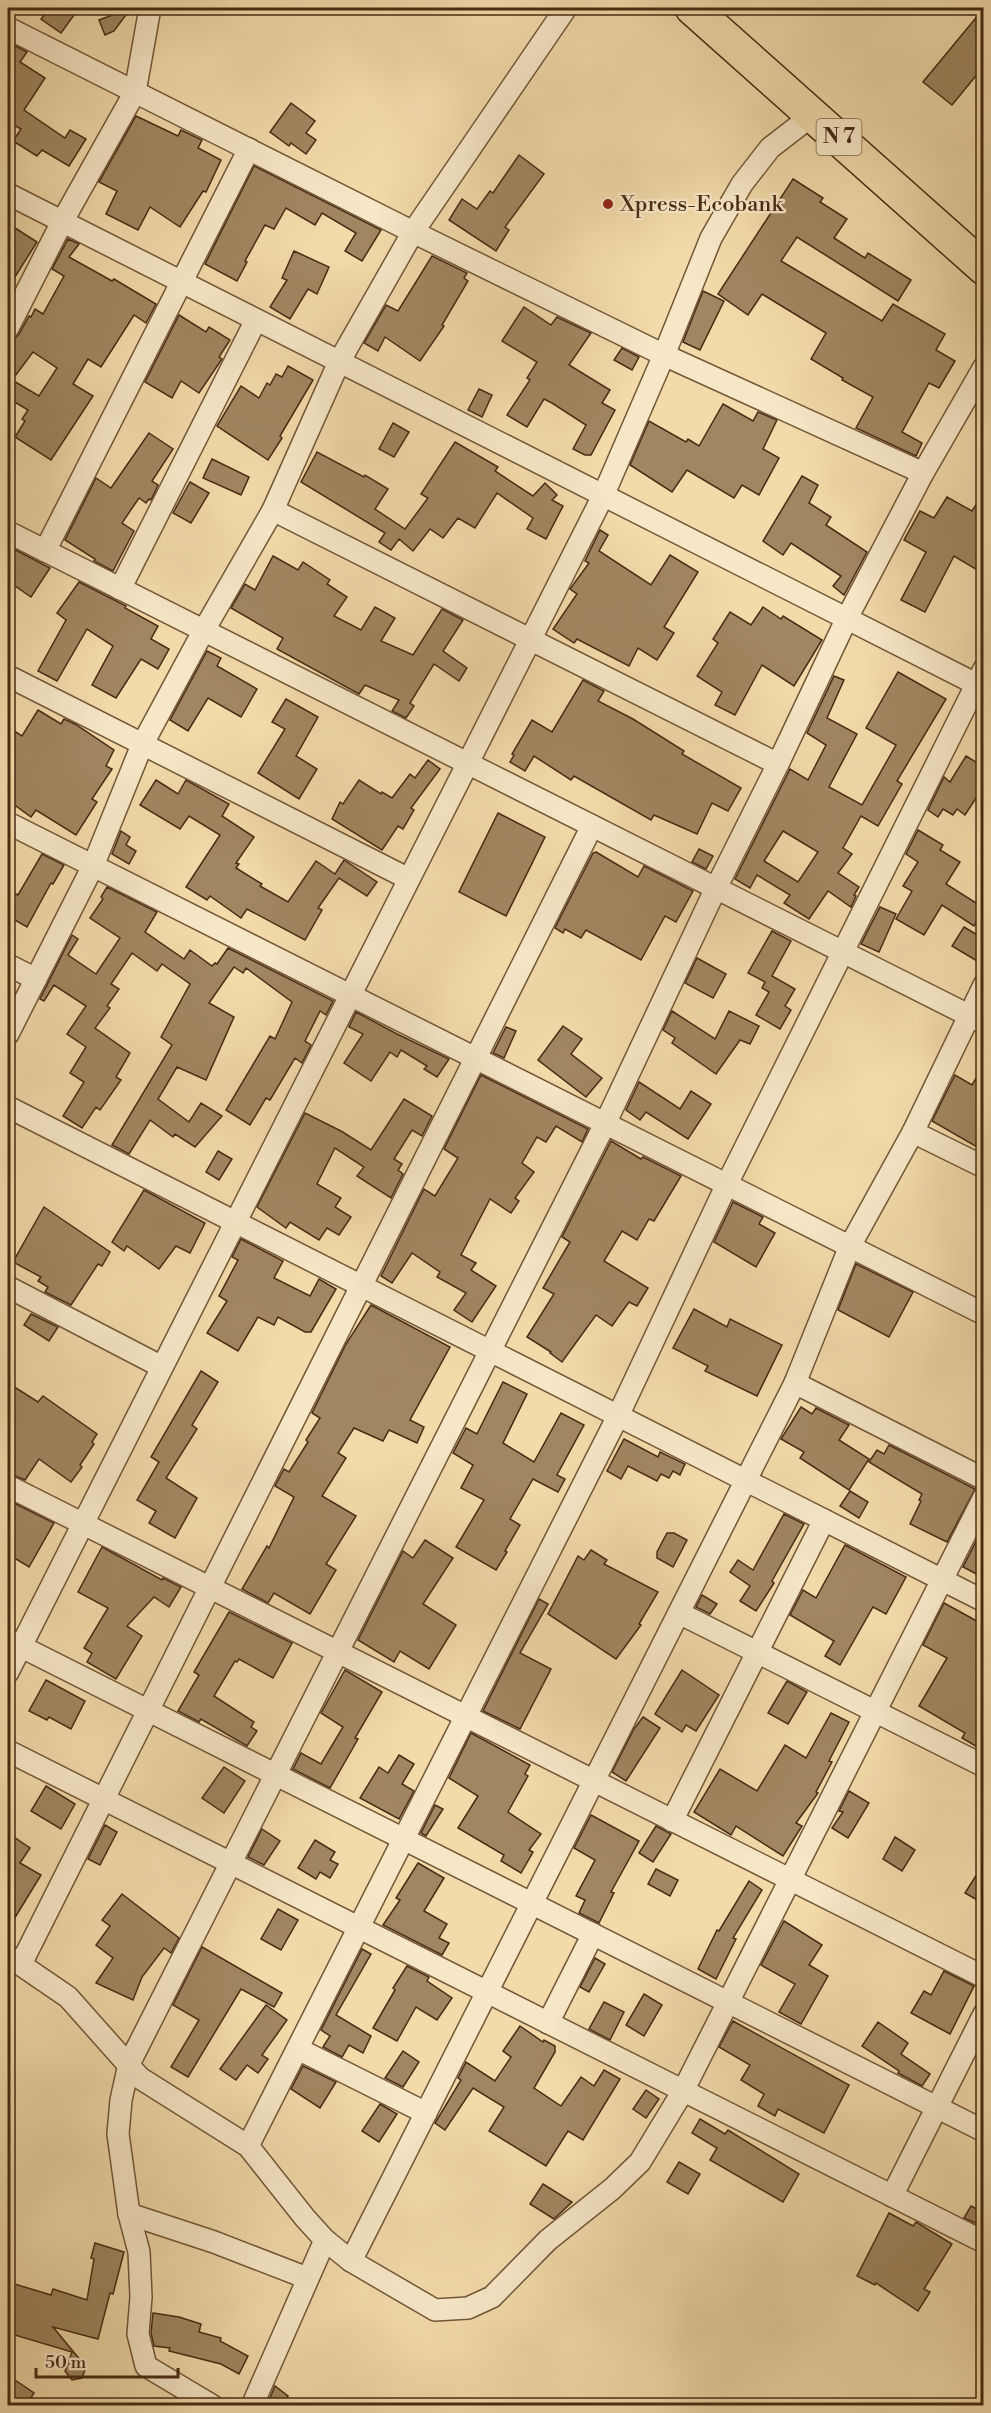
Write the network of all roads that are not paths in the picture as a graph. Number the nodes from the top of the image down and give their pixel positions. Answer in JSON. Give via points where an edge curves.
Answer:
{"nodes":[{"id":1,"x":150,"y":8,"type":"edge"},
{"id":2,"x":566,"y":8,"type":"edge"},
{"id":3,"x":692,"y":8,"type":"edge"},
{"id":4,"x":8,"y":28,"type":"edge"},
{"id":5,"x":135,"y":92,"type":"junction"},
{"id":6,"x":814,"y":114,"type":"junction"},
{"id":7,"x":249,"y":149,"type":"junction"},
{"id":8,"x":8,"y":194,"type":"edge"},
{"id":9,"x":62,"y":222,"type":"junction"},
{"id":10,"x":413,"y":232,"type":"junction"},
{"id":11,"x":984,"y":268,"type":"edge"},
{"id":12,"x":181,"y":282,"type":"junction"},
{"id":13,"x":256,"y":320,"type":"junction"},
{"id":14,"x":8,"y":328,"type":"edge"},
{"id":15,"x":664,"y":355,"type":"junction"},
{"id":16,"x":339,"y":362,"type":"junction"},
{"id":17,"x":984,"y":367,"type":"edge"},
{"id":18,"x":923,"y":473,"type":"junction"},
{"id":19,"x":603,"y":496,"type":"junction"},
{"id":20,"x":273,"y":510,"type":"junction"},
{"id":21,"x":8,"y":532,"type":"edge"},
{"id":22,"x":45,"y":551,"type":"junction"},
{"id":23,"x":120,"y":589,"type":"junction"},
{"id":24,"x":847,"y":618,"type":"junction"},
{"id":25,"x":204,"y":630,"type":"junction"},
{"id":26,"x":530,"y":640,"type":"junction"},
{"id":27,"x":8,"y":676,"type":"edge"},
{"id":28,"x":981,"y":681,"type":"edge"},
{"id":29,"x":142,"y":745,"type":"junction"},
{"id":30,"x":467,"y":764,"type":"junction"},
{"id":31,"x":778,"y":764,"type":"junction"},
{"id":32,"x":8,"y":823,"type":"edge"},
{"id":33,"x":592,"y":826,"type":"junction"},
{"id":34,"x":93,"y":866,"type":"junction"},
{"id":35,"x":409,"y":879,"type":"junction"},
{"id":36,"x":716,"y":888,"type":"junction"},
{"id":37,"x":843,"y":953,"type":"junction"},
{"id":38,"x":8,"y":965,"type":"edge"},
{"id":39,"x":36,"y":979,"type":"junction"},
{"id":40,"x":984,"y":985,"type":"edge"},
{"id":41,"x":350,"y":995,"type":"junction"},
{"id":42,"x":976,"y":1019,"type":"edge"},
{"id":43,"x":8,"y":1034,"type":"edge"},
{"id":44,"x":476,"y":1059,"type":"junction"},
{"id":45,"x":8,"y":1107,"type":"edge"},
{"id":46,"x":605,"y":1124,"type":"junction"},
{"id":47,"x":913,"y":1132,"type":"junction"},
{"id":48,"x":984,"y":1167,"type":"edge"},
{"id":49,"x":727,"y":1184,"type":"junction"},
{"id":50,"x":236,"y":1222,"type":"junction"},
{"id":51,"x":850,"y":1246,"type":"junction"},
{"id":52,"x":362,"y":1286,"type":"junction"},
{"id":53,"x":8,"y":1287,"type":"edge"},
{"id":54,"x":984,"y":1314,"type":"edge"},
{"id":55,"x":490,"y":1351,"type":"junction"},
{"id":56,"x":162,"y":1367,"type":"junction"},
{"id":57,"x":795,"y":1383,"type":"junction"},
{"id":58,"x":618,"y":1416,"type":"junction"},
{"id":59,"x":984,"y":1479,"type":"edge"},
{"id":60,"x":746,"y":1480,"type":"junction"},
{"id":61,"x":8,"y":1486,"type":"edge"},
{"id":62,"x":984,"y":1497,"type":"edge"},
{"id":63,"x":824,"y":1520,"type":"junction"},
{"id":64,"x":82,"y":1524,"type":"junction"},
{"id":65,"x":942,"y":1580,"type":"junction"},
{"id":66,"x":210,"y":1588,"type":"junction"},
{"id":67,"x":984,"y":1601,"type":"edge"},
{"id":68,"x":679,"y":1612,"type":"junction"},
{"id":69,"x":14,"y":1643,"type":"edge"},
{"id":70,"x":337,"y":1652,"type":"junction"},
{"id":71,"x":758,"y":1652,"type":"junction"},
{"id":72,"x":8,"y":1672,"type":"edge"},
{"id":73,"x":148,"y":1710,"type":"junction"},
{"id":74,"x":875,"y":1711,"type":"junction"},
{"id":75,"x":466,"y":1717,"type":"junction"},
{"id":76,"x":8,"y":1751,"type":"edge"},
{"id":77,"x":984,"y":1766,"type":"edge"},
{"id":78,"x":275,"y":1774,"type":"junction"},
{"id":79,"x":594,"y":1781,"type":"junction"},
{"id":80,"x":104,"y":1800,"type":"junction"},
{"id":81,"x":672,"y":1821,"type":"junction"},
{"id":82,"x":404,"y":1839,"type":"junction"},
{"id":83,"x":231,"y":1863,"type":"junction"},
{"id":84,"x":790,"y":1880,"type":"junction"},
{"id":85,"x":532,"y":1904,"type":"junction"},
{"id":86,"x":359,"y":1928,"type":"junction"},
{"id":87,"x":593,"y":1934,"type":"junction"},
{"id":88,"x":14,"y":1960,"type":"edge"},
{"id":89,"x":984,"y":1977,"type":"edge"},
{"id":90,"x":487,"y":1992,"type":"junction"},
{"id":91,"x":728,"y":2002,"type":"junction"},
{"id":92,"x":984,"y":2014,"type":"edge"},
{"id":93,"x":548,"y":2023,"type":"junction"},
{"id":94,"x":298,"y":2049,"type":"junction"},
{"id":95,"x":129,"y":2064,"type":"junction"},
{"id":96,"x":683,"y":2091,"type":"junction"},
{"id":97,"x":936,"y":2107,"type":"junction"},
{"id":98,"x":426,"y":2113,"type":"junction"},
{"id":99,"x":984,"y":2131,"type":"edge"},
{"id":100,"x":248,"y":2146,"type":"junction"},
{"id":101,"x":891,"y":2196,"type":"junction"},
{"id":102,"x":129,"y":2214,"type":"junction"},
{"id":103,"x":326,"y":2240,"type":"junction"},
{"id":104,"x":984,"y":2242,"type":"edge"},
{"id":105,"x":351,"y":2262,"type":"junction"},
{"id":106,"x":307,"y":2278,"type":"junction"},
{"id":107,"x":213,"y":2406,"type":"edge"},
{"id":108,"x":252,"y":2406,"type":"edge"}],
"edges":[{"from":1,"to":5,"type":"street"},
{"from":2,"to":10,"type":"street"},
{"from":3,"to":6,"type":"highway","number":"N 7"},
{"from":4,"to":5,"type":"street"},
{"from":5,"to":7,"type":"street"},
{"from":5,"to":9,"type":"street"},
{"from":6,"to":11,"type":"highway","number":"N 7"},
{"from":6,"to":15,"type":"street","via":[[770,148],[742,184],[711,238]]},
{"from":7,"to":10,"type":"street"},
{"from":7,"to":12,"type":"street"},
{"from":8,"to":9,"type":"street"},
{"from":9,"to":12,"type":"street"},
{"from":9,"to":14,"type":"street"},
{"from":10,"to":15,"type":"street"},
{"from":10,"to":16,"type":"street"},
{"from":12,"to":13,"type":"street"},
{"from":12,"to":22,"type":"street"},
{"from":13,"to":16,"type":"street"},
{"from":13,"to":23,"type":"street"},
{"from":15,"to":18,"type":"street"},
{"from":15,"to":19,"type":"street"},
{"from":16,"to":19,"type":"street"},
{"from":16,"to":20,"type":"street"},
{"from":17,"to":18,"type":"street"},
{"from":18,"to":24,"type":"street"},
{"from":19,"to":24,"type":"street"},
{"from":19,"to":26,"type":"street"},
{"from":20,"to":25,"type":"street"},
{"from":20,"to":26,"type":"street"},
{"from":21,"to":22,"type":"street"},
{"from":22,"to":23,"type":"street"},
{"from":23,"to":25,"type":"street"},
{"from":24,"to":28,"type":"street"},
{"from":24,"to":31,"type":"street"},
{"from":25,"to":29,"type":"street"},
{"from":25,"to":30,"type":"street"},
{"from":26,"to":30,"type":"street"},
{"from":26,"to":31,"type":"street"},
{"from":27,"to":29,"type":"street"},
{"from":28,"to":37,"type":"street"},
{"from":29,"to":34,"type":"street"},
{"from":29,"to":35,"type":"street"},
{"from":30,"to":33,"type":"street"},
{"from":30,"to":35,"type":"street"},
{"from":31,"to":36,"type":"street"},
{"from":32,"to":34,"type":"street"},
{"from":33,"to":36,"type":"street"},
{"from":33,"to":44,"type":"street"},
{"from":34,"to":39,"type":"street"},
{"from":34,"to":41,"type":"street"},
{"from":35,"to":41,"type":"street"},
{"from":36,"to":37,"type":"street"},
{"from":36,"to":46,"type":"street"},
{"from":37,"to":42,"type":"street"},
{"from":37,"to":49,"type":"street"},
{"from":38,"to":39,"type":"street"},
{"from":39,"to":43,"type":"street"},
{"from":40,"to":42,"type":"street"},
{"from":41,"to":44,"type":"street"},
{"from":41,"to":50,"type":"street"},
{"from":42,"to":47,"type":"street"},
{"from":44,"to":46,"type":"street"},
{"from":44,"to":52,"type":"street"},
{"from":45,"to":50,"type":"street"},
{"from":46,"to":49,"type":"street"},
{"from":46,"to":55,"type":"street"},
{"from":47,"to":48,"type":"street"},
{"from":47,"to":51,"type":"street"},
{"from":49,"to":51,"type":"street"},
{"from":49,"to":58,"type":"street"},
{"from":50,"to":52,"type":"street"},
{"from":50,"to":56,"type":"street"},
{"from":51,"to":54,"type":"street"},
{"from":51,"to":57,"type":"street"},
{"from":52,"to":55,"type":"street"},
{"from":52,"to":66,"type":"street"},
{"from":53,"to":56,"type":"street"},
{"from":55,"to":58,"type":"street"},
{"from":55,"to":70,"type":"street"},
{"from":56,"to":64,"type":"street"},
{"from":57,"to":59,"type":"street"},
{"from":57,"to":60,"type":"street"},
{"from":58,"to":60,"type":"street"},
{"from":58,"to":75,"type":"street"},
{"from":60,"to":63,"type":"street"},
{"from":60,"to":68,"type":"street"},
{"from":61,"to":64,"type":"street"},
{"from":62,"to":65,"type":"street"},
{"from":63,"to":65,"type":"street"},
{"from":63,"to":71,"type":"street"},
{"from":64,"to":66,"type":"street"},
{"from":64,"to":69,"type":"street"},
{"from":65,"to":67,"type":"street"},
{"from":65,"to":74,"type":"street"},
{"from":66,"to":70,"type":"street"},
{"from":66,"to":73,"type":"street"},
{"from":68,"to":71,"type":"street"},
{"from":68,"to":79,"type":"street"},
{"from":69,"to":72,"type":"street"},
{"from":69,"to":73,"type":"street"},
{"from":70,"to":75,"type":"street"},
{"from":70,"to":78,"type":"street"},
{"from":71,"to":74,"type":"street"},
{"from":71,"to":81,"type":"street"},
{"from":73,"to":78,"type":"street"},
{"from":73,"to":80,"type":"street"},
{"from":74,"to":77,"type":"street"},
{"from":74,"to":84,"type":"street"},
{"from":75,"to":79,"type":"street"},
{"from":75,"to":82,"type":"street"},
{"from":76,"to":80,"type":"street"},
{"from":78,"to":82,"type":"street"},
{"from":78,"to":83,"type":"street"},
{"from":79,"to":81,"type":"street"},
{"from":79,"to":85,"type":"street"},
{"from":80,"to":83,"type":"street"},
{"from":80,"to":88,"type":"street"},
{"from":81,"to":84,"type":"street"},
{"from":82,"to":85,"type":"street"},
{"from":82,"to":86,"type":"street"},
{"from":83,"to":86,"type":"street"},
{"from":83,"to":95,"type":"street"},
{"from":84,"to":89,"type":"street"},
{"from":84,"to":91,"type":"street"},
{"from":85,"to":87,"type":"street"},
{"from":85,"to":90,"type":"street"},
{"from":86,"to":90,"type":"street"},
{"from":86,"to":94,"type":"street"},
{"from":87,"to":91,"type":"street"},
{"from":87,"to":93,"type":"street"},
{"from":88,"to":95,"type":"street","via":[[68,1997]]},
{"from":90,"to":93,"type":"street"},
{"from":90,"to":98,"type":"street"},
{"from":91,"to":96,"type":"street"},
{"from":91,"to":97,"type":"street"},
{"from":92,"to":97,"type":"street"},
{"from":93,"to":96,"type":"street"},
{"from":94,"to":98,"type":"street"},
{"from":94,"to":100,"type":"street"},
{"from":95,"to":100,"type":"street","via":[[140,2078]]},
{"from":95,"to":102,"type":"street","via":[[118,2134]]},
{"from":96,"to":101,"type":"street"},
{"from":96,"to":105,"type":"street","via":[[640,2162],[548,2240],[492,2297],[468,2308],[435,2310]]},
{"from":97,"to":99,"type":"street"},
{"from":97,"to":101,"type":"street"},
{"from":98,"to":105,"type":"street"},
{"from":100,"to":103,"type":"street"},
{"from":101,"to":104,"type":"street"},
{"from":102,"to":106,"type":"street"},
{"from":102,"to":107,"type":"street","via":[[139,2252],[138,2334],[146,2366]]},
{"from":103,"to":105,"type":"street"},
{"from":103,"to":106,"type":"street"},
{"from":106,"to":108,"type":"street"}]}
